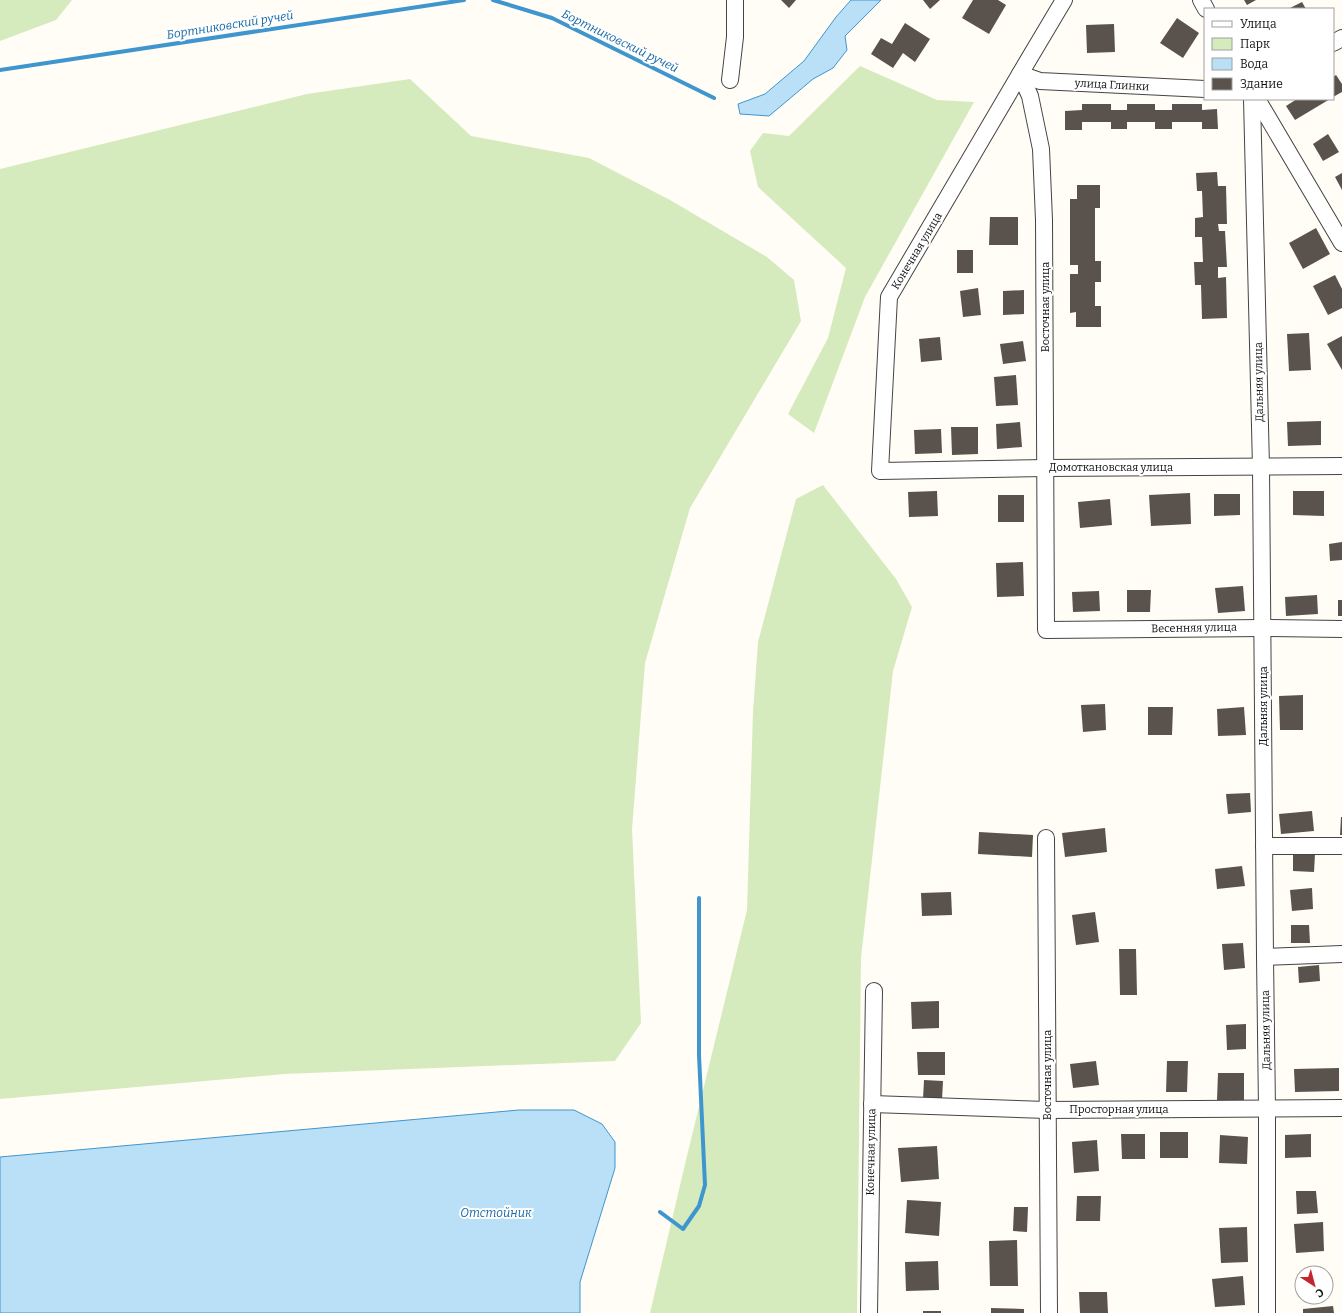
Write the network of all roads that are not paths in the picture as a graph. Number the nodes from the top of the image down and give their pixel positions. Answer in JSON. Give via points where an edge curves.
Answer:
{"nodes":[{"id":1,"x":735,"y":0,"type":"edge"},
{"id":2,"x":1064,"y":0,"type":"edge"},
{"id":3,"x":1020,"y":74,"type":"junction"},
{"id":4,"x":730,"y":80,"type":"dead end"},
{"id":5,"x":1204,"y":89,"type":"edge"},
{"id":6,"x":1252,"y":100,"type":"edge"},
{"id":7,"x":1258,"y":100,"type":"edge"},
{"id":8,"x":1342,"y":243,"type":"edge"},
{"id":9,"x":1342,"y":466,"type":"edge"},
{"id":10,"x":1262,"y":467,"type":"junction"},
{"id":11,"x":1046,"y":468,"type":"junction"},
{"id":12,"x":880,"y":471,"type":"joint"},
{"id":13,"x":1263,"y":628,"type":"junction"},
{"id":14,"x":1342,"y":629,"type":"edge"},
{"id":15,"x":1046,"y":630,"type":"joint"},
{"id":16,"x":1046,"y":838,"type":"dead end"},
{"id":17,"x":1264,"y":846,"type":"junction"},
{"id":18,"x":1342,"y":846,"type":"edge"},
{"id":19,"x":1342,"y":954,"type":"edge"},
{"id":20,"x":1265,"y":957,"type":"junction"},
{"id":21,"x":874,"y":991,"type":"dead end"},
{"id":22,"x":872,"y":1104,"type":"junction"},
{"id":23,"x":1342,"y":1108,"type":"edge"},
{"id":24,"x":1267,"y":1109,"type":"junction"},
{"id":25,"x":1048,"y":1110,"type":"junction"},
{"id":26,"x":869,"y":1313,"type":"edge"},
{"id":27,"x":1049,"y":1313,"type":"edge"},
{"id":28,"x":1267,"y":1313,"type":"edge"}],
"edges":[{"from":1,"to":4,"type":"street","via":[[735,37]]},
{"from":2,"to":3,"type":"street"},
{"from":3,"to":5,"type":"street","name":"улица Глинки","via":[[1040,81]]},
{"from":3,"to":11,"type":"street","name":"Восточная улица","via":[[1030,96],[1041,149]]},
{"from":3,"to":12,"type":"street","name":"Конечная улица","via":[[889,297]]},
{"from":6,"to":10,"type":"street","name":"Дальняя улица"},
{"from":7,"to":8,"type":"street"},
{"from":9,"to":10,"type":"street","name":"Домоткановская улица"},
{"from":10,"to":11,"type":"street","name":"Домоткановская улица"},
{"from":10,"to":13,"type":"street","name":"Дальняя улица"},
{"from":11,"to":12,"type":"street","name":"Домоткановская улица"},
{"from":11,"to":15,"type":"street","name":"Восточная улица"},
{"from":13,"to":14,"type":"street","name":"Весенняя улица"},
{"from":13,"to":15,"type":"street","name":"Весенняя улица"},
{"from":13,"to":17,"type":"street","name":"Дальняя улица"},
{"from":16,"to":25,"type":"street","name":"Восточная улица"},
{"from":17,"to":18,"type":"street"},
{"from":17,"to":20,"type":"street","name":"Дальняя улица"},
{"from":19,"to":20,"type":"street"},
{"from":20,"to":24,"type":"street","name":"Дальняя улица"},
{"from":21,"to":22,"type":"street","name":"Конечная улица"},
{"from":22,"to":25,"type":"street","name":"Просторная улица"},
{"from":22,"to":26,"type":"street","name":"Конечная улица"},
{"from":23,"to":24,"type":"street","name":"Просторная улица"},
{"from":24,"to":25,"type":"street","name":"Просторная улица"},
{"from":24,"to":28,"type":"street","name":"Дальняя улица"},
{"from":25,"to":27,"type":"street","name":"Восточная улица"}]}
